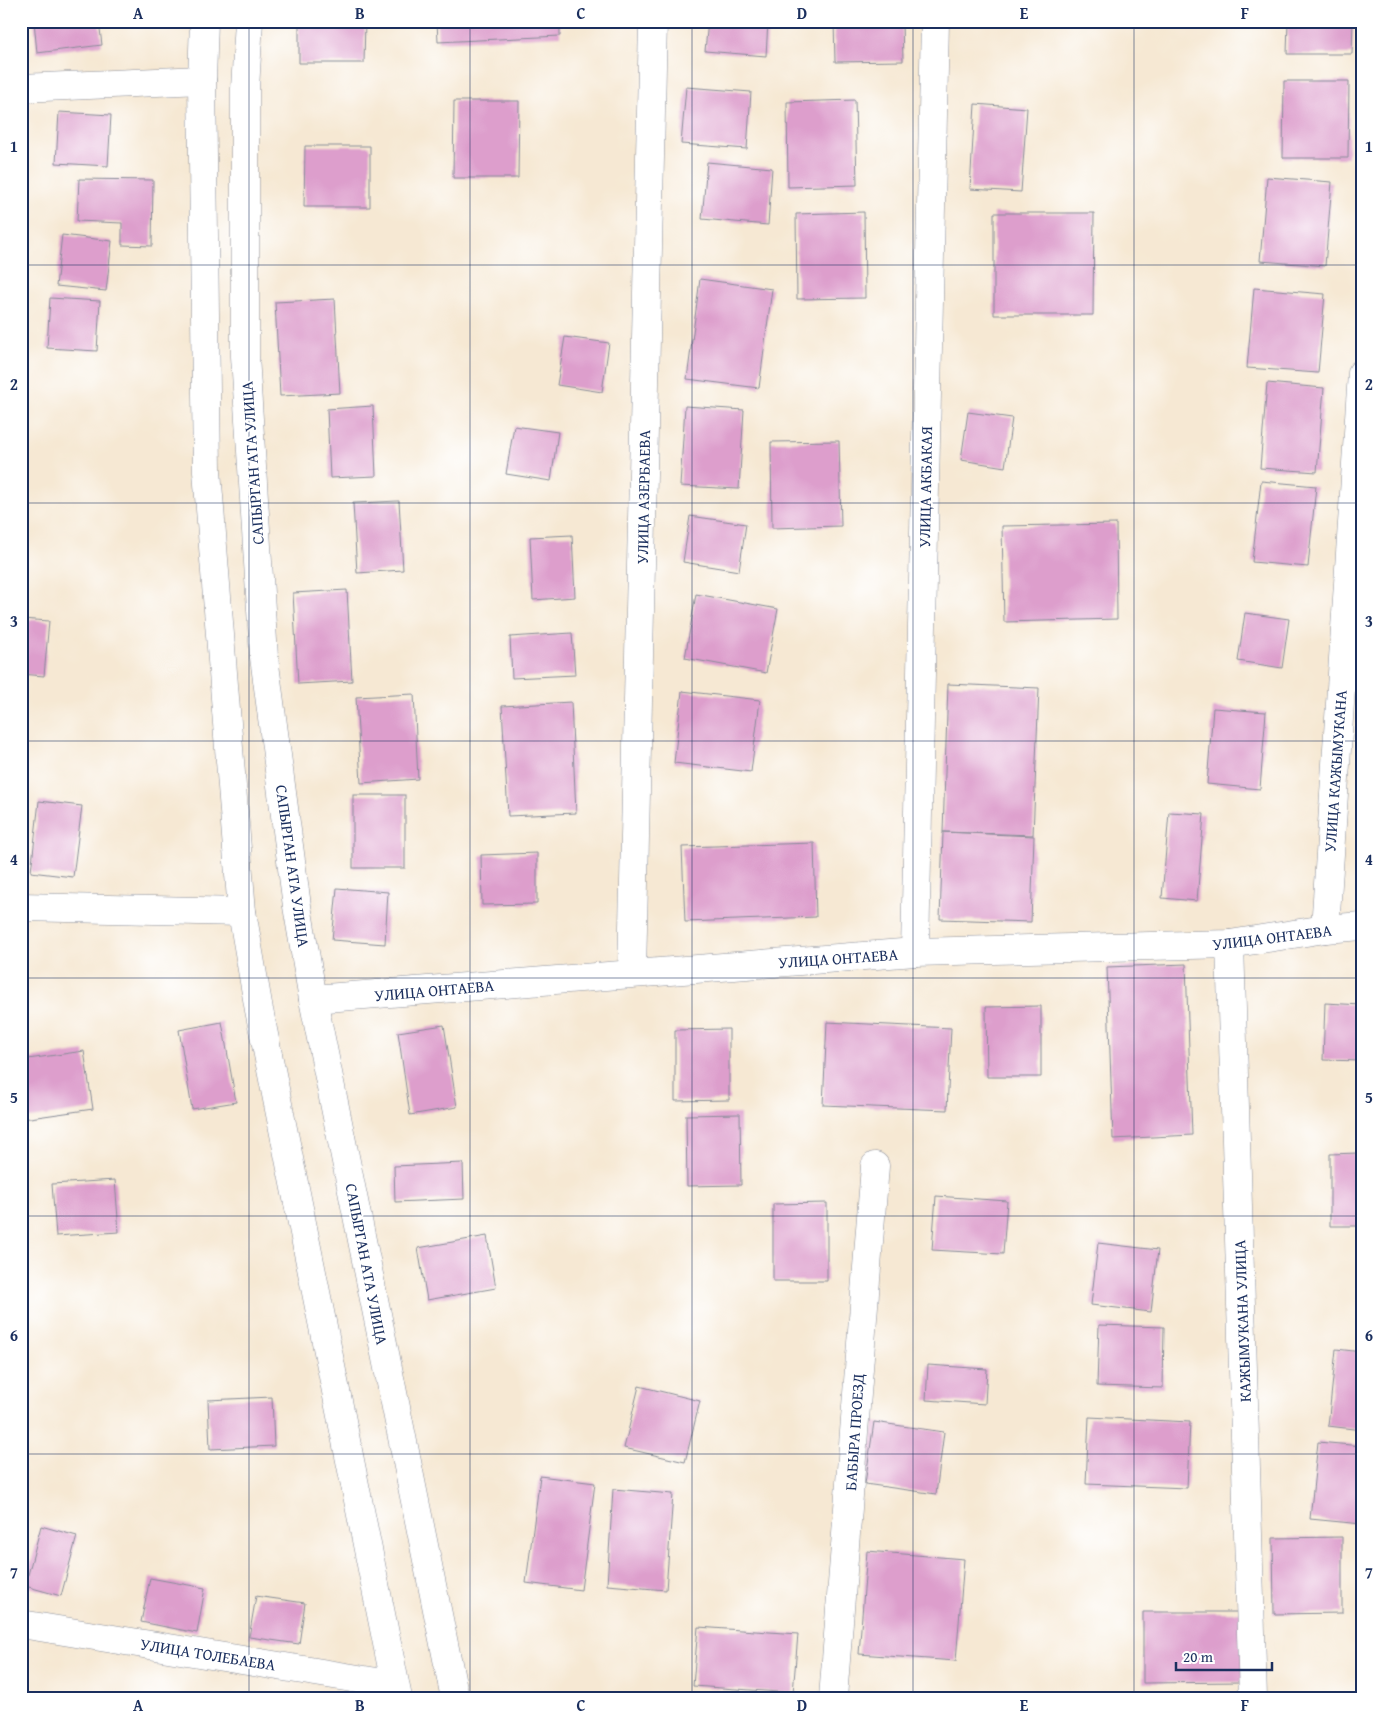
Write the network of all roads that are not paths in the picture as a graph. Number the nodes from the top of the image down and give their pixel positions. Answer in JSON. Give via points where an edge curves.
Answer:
{"nodes":[{"id":1,"x":204,"y":21,"type":"edge"},
{"id":2,"x":248,"y":21,"type":"edge"},
{"id":3,"x":654,"y":21,"type":"edge"},
{"id":4,"x":936,"y":21,"type":"edge"},
{"id":5,"x":202,"y":80,"type":"junction"},
{"id":6,"x":21,"y":88,"type":"edge"},
{"id":7,"x":1362,"y":373,"type":"edge"},
{"id":8,"x":21,"y":907,"type":"edge"},
{"id":9,"x":242,"y":912,"type":"junction"},
{"id":10,"x":1362,"y":926,"type":"edge"},
{"id":11,"x":1325,"y":930,"type":"junction"},
{"id":12,"x":1230,"y":944,"type":"junction"},
{"id":13,"x":915,"y":952,"type":"junction"},
{"id":14,"x":632,"y":973,"type":"junction"},
{"id":15,"x":313,"y":999,"type":"junction"},
{"id":16,"x":875,"y":1166,"type":"dead end"},
{"id":17,"x":21,"y":1624,"type":"edge"},
{"id":18,"x":396,"y":1691,"type":"edge"},
{"id":19,"x":455,"y":1698,"type":"edge"},
{"id":20,"x":833,"y":1698,"type":"edge"},
{"id":21,"x":1253,"y":1698,"type":"edge"}],
"edges":[{"from":1,"to":5,"type":"street"},
{"from":2,"to":15,"type":"street","name":"САПЫРГАН АТА УЛИЦА","via":[[245,356],[264,657],[297,906]]},
{"from":3,"to":14,"type":"street","name":"УЛИЦА АЗЕРБАЕВА"},
{"from":4,"to":13,"type":"street","name":"УЛИЦА АКБАКАЯ"},
{"from":5,"to":6,"type":"street"},
{"from":5,"to":9,"type":"street","via":[[207,471]]},
{"from":7,"to":11,"type":"street","name":"УЛИЦА КАЖЫМУКАНА"},
{"from":8,"to":9,"type":"street"},
{"from":9,"to":18,"type":"street"},
{"from":10,"to":11,"type":"street","name":"УЛИЦА ОНТАЕВА"},
{"from":11,"to":12,"type":"street","name":"УЛИЦА ОНТАЕВА"},
{"from":12,"to":13,"type":"street","name":"УЛИЦА ОНТАЕВА"},
{"from":12,"to":21,"type":"street","name":"КАЖЫМУКАНА УЛИЦА"},
{"from":13,"to":14,"type":"street","name":"УЛИЦА ОНТАЕВА"},
{"from":14,"to":15,"type":"street","name":"УЛИЦА ОНТАЕВА"},
{"from":15,"to":19,"type":"street","name":"САПЫРГАН АТА УЛИЦА"},
{"from":16,"to":20,"type":"street","name":"БАБЫРА ПРОЕЗД"},
{"from":17,"to":18,"type":"street","name":"УЛИЦА ТОЛЕБАЕВА"}]}
